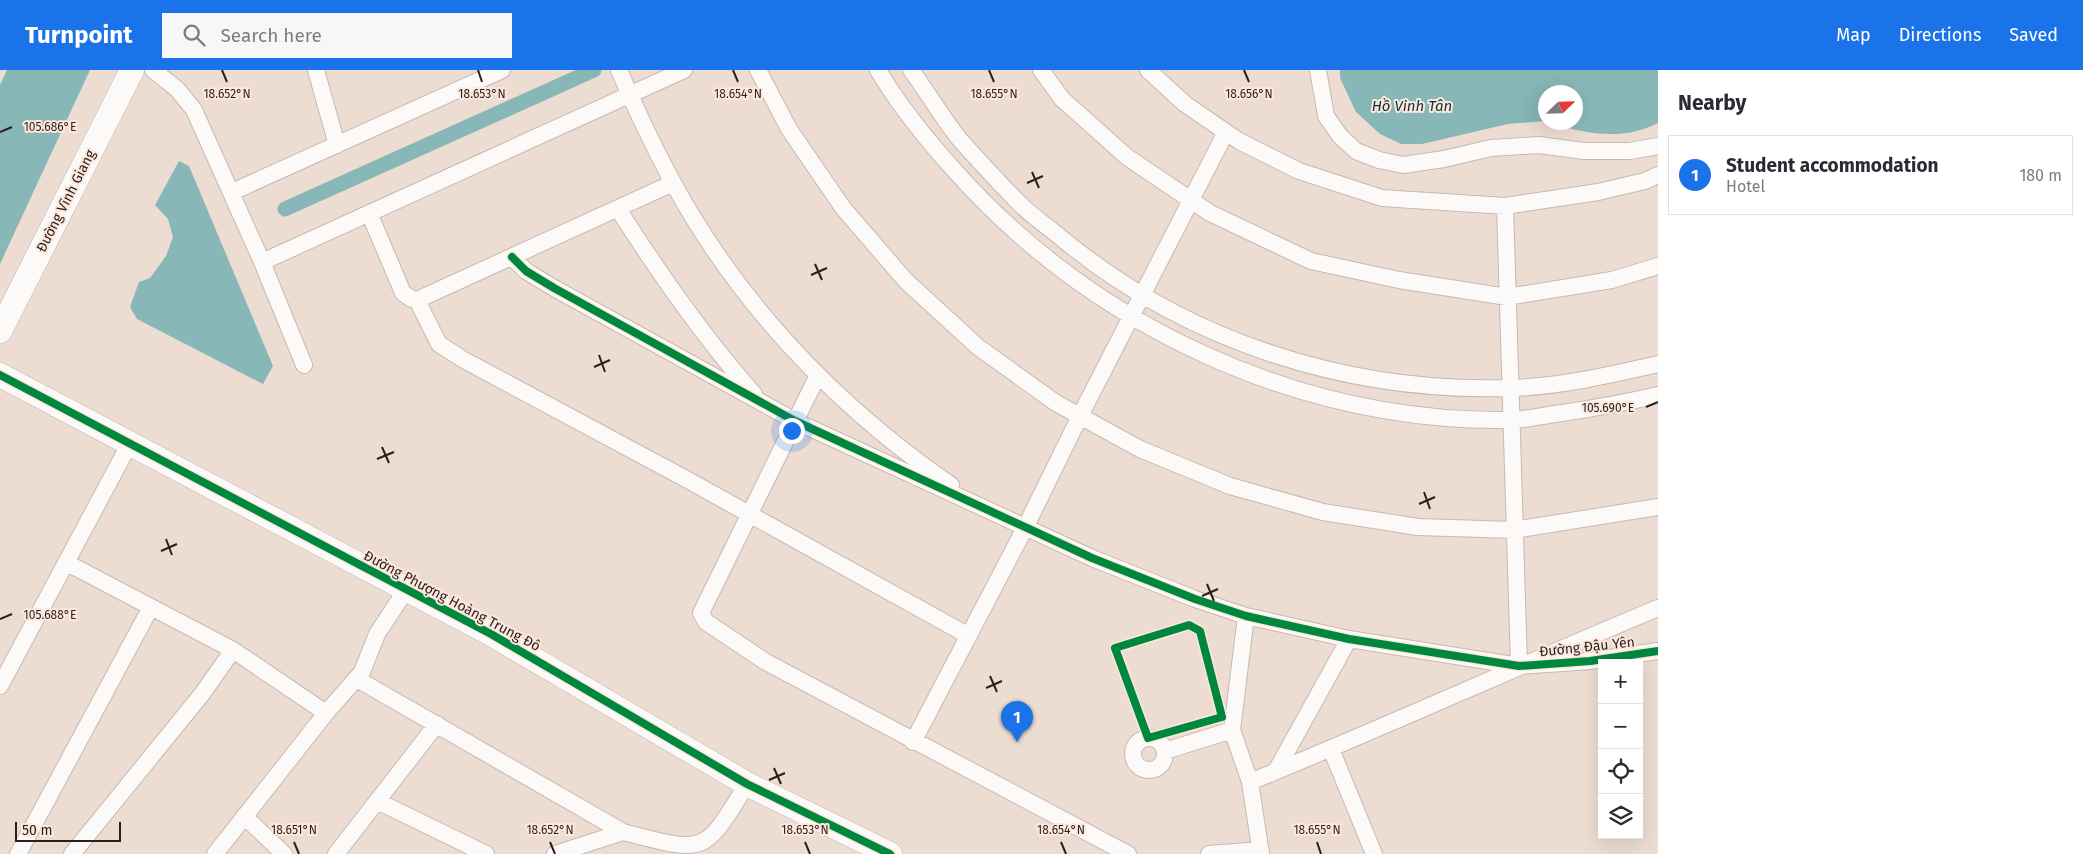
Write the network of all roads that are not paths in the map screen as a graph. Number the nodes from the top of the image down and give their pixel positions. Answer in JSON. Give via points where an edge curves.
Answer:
{"nodes":[{"id":1,"x":132,"y":70,"type":"edge"},
{"id":2,"x":153,"y":70,"type":"edge"},
{"id":3,"x":316,"y":70,"type":"edge"},
{"id":4,"x":502,"y":70,"type":"edge"},
{"id":5,"x":684,"y":70,"type":"edge"},
{"id":6,"x":758,"y":70,"type":"edge"},
{"id":7,"x":878,"y":70,"type":"edge"},
{"id":8,"x":911,"y":70,"type":"edge"},
{"id":9,"x":1041,"y":70,"type":"edge"},
{"id":10,"x":1148,"y":70,"type":"edge"},
{"id":11,"x":1318,"y":70,"type":"edge"},
{"id":12,"x":624,"y":82,"type":"edge"},
{"id":13,"x":1226,"y":132,"type":"junction"},
{"id":14,"x":337,"y":145,"type":"junction"},
{"id":15,"x":1658,"y":146,"type":"edge"},
{"id":16,"x":1658,"y":175,"type":"edge"},
{"id":17,"x":673,"y":183,"type":"junction"},
{"id":18,"x":232,"y":192,"type":"junction"},
{"id":19,"x":1190,"y":199,"type":"junction"},
{"id":20,"x":1505,"y":206,"type":"junction"},
{"id":21,"x":618,"y":208,"type":"junction"},
{"id":22,"x":370,"y":214,"type":"junction"},
{"id":23,"x":512,"y":257,"type":"junction"},
{"id":24,"x":262,"y":262,"type":"junction"},
{"id":25,"x":1658,"y":266,"type":"edge"},
{"id":26,"x":1142,"y":295,"type":"junction"},
{"id":27,"x":1508,"y":297,"type":"junction"},
{"id":28,"x":417,"y":300,"type":"junction"},
{"id":29,"x":1132,"y":317,"type":"junction"},
{"id":30,"x":0,"y":331,"type":"edge"},
{"id":31,"x":1658,"y":364,"type":"edge"},
{"id":32,"x":304,"y":365,"type":"dead end"},
{"id":33,"x":0,"y":375,"type":"edge"},
{"id":34,"x":818,"y":375,"type":"junction"},
{"id":35,"x":1510,"y":388,"type":"junction"},
{"id":36,"x":1658,"y":395,"type":"edge"},
{"id":37,"x":762,"y":402,"type":"junction"},
{"id":38,"x":1080,"y":416,"type":"junction"},
{"id":39,"x":1512,"y":420,"type":"junction"},
{"id":40,"x":795,"y":421,"type":"junction"},
{"id":41,"x":130,"y":443,"type":"junction"},
{"id":42,"x":1658,"y":506,"type":"edge"},
{"id":43,"x":749,"y":515,"type":"junction"},
{"id":44,"x":1004,"y":518,"type":"junction"},
{"id":45,"x":1025,"y":528,"type":"junction"},
{"id":46,"x":1514,"y":530,"type":"junction"},
{"id":47,"x":67,"y":563,"type":"junction"},
{"id":48,"x":406,"y":590,"type":"junction"},
{"id":49,"x":150,"y":607,"type":"junction"},
{"id":50,"x":1658,"y":608,"type":"edge"},
{"id":51,"x":1246,"y":616,"type":"junction"},
{"id":52,"x":969,"y":636,"type":"junction"},
{"id":53,"x":1349,"y":639,"type":"junction"},
{"id":54,"x":233,"y":650,"type":"junction"},
{"id":55,"x":1658,"y":651,"type":"edge"},
{"id":56,"x":1519,"y":666,"type":"junction"},
{"id":57,"x":357,"y":679,"type":"junction"},
{"id":58,"x":0,"y":686,"type":"edge"},
{"id":59,"x":326,"y":713,"type":"junction"},
{"id":60,"x":437,"y":724,"type":"junction"},
{"id":61,"x":1232,"y":730,"type":"junction"},
{"id":62,"x":913,"y":742,"type":"junction"},
{"id":63,"x":1331,"y":749,"type":"junction"},
{"id":64,"x":1165,"y":751,"type":"dead end"},
{"id":65,"x":1276,"y":771,"type":"junction"},
{"id":66,"x":1250,"y":782,"type":"junction"},
{"id":67,"x":747,"y":784,"type":"junction"},
{"id":68,"x":377,"y":801,"type":"junction"},
{"id":69,"x":244,"y":816,"type":"junction"},
{"id":70,"x":623,"y":832,"type":"junction"},
{"id":71,"x":1261,"y":852,"type":"edge"},
{"id":72,"x":18,"y":854,"type":"edge"},
{"id":73,"x":72,"y":854,"type":"edge"},
{"id":74,"x":215,"y":854,"type":"edge"},
{"id":75,"x":284,"y":854,"type":"edge"},
{"id":76,"x":336,"y":854,"type":"edge"},
{"id":77,"x":486,"y":854,"type":"edge"},
{"id":78,"x":555,"y":854,"type":"edge"},
{"id":79,"x":890,"y":854,"type":"edge"},
{"id":80,"x":1128,"y":854,"type":"edge"},
{"id":81,"x":1209,"y":854,"type":"edge"},
{"id":82,"x":1374,"y":854,"type":"edge"}],
"edges":[{"from":1,"to":30,"type":"street","name":"Đường Vĩnh Giang"},
{"from":2,"to":18,"type":"street","via":[[177,88],[194,110]]},
{"from":3,"to":14,"type":"street"},
{"from":4,"to":14,"type":"street"},
{"from":5,"to":12,"type":"street"},
{"from":6,"to":38,"type":"street","via":[[789,129],[843,208],[906,281],[978,346],[1056,403]]},
{"from":7,"to":29,"type":"street","via":[[928,142],[984,204],[1047,260]]},
{"from":8,"to":26,"type":"street","via":[[960,140],[1021,206],[1090,262]]},
{"from":9,"to":19,"type":"street","via":[[1062,99],[1127,157]]},
{"from":10,"to":13,"type":"street","via":[[1186,104]]},
{"from":11,"to":15,"type":"street","via":[[1326,116],[1356,151],[1379,160],[1403,165],[1491,148],[1539,145],[1584,152],[1630,151]]},
{"from":12,"to":17,"type":"street"},
{"from":12,"to":22,"type":"street"},
{"from":13,"to":19,"type":"street"},
{"from":13,"to":20,"type":"street","via":[[1298,171],[1382,198]]},
{"from":14,"to":18,"type":"street"},
{"from":16,"to":20,"type":"street","via":[[1598,192]]},
{"from":17,"to":21,"type":"street"},
{"from":17,"to":34,"type":"street","via":[[744,291]]},
{"from":18,"to":24,"type":"street"},
{"from":19,"to":26,"type":"street"},
{"from":19,"to":27,"type":"street","via":[[1210,213],[1311,261],[1399,280]]},
{"from":20,"to":27,"type":"street"},
{"from":21,"to":23,"type":"street"},
{"from":21,"to":37,"type":"street","via":[[697,323]]},
{"from":22,"to":24,"type":"street"},
{"from":22,"to":28,"type":"street","via":[[403,293]]},
{"from":23,"to":28,"type":"street"},
{"from":23,"to":37,"type":"street","via":[[526,271],[554,288]]},
{"from":24,"to":32,"type":"street"},
{"from":25,"to":27,"type":"street","via":[[1612,280]]},
{"from":26,"to":29,"type":"street"},
{"from":26,"to":35,"type":"street","via":[[1166,310],[1248,346],[1333,372],[1421,386]]},
{"from":27,"to":35,"type":"street"},
{"from":28,"to":43,"type":"street","via":[[439,344]]},
{"from":29,"to":38,"type":"street"},
{"from":29,"to":39,"type":"street","via":[[1188,348],[1266,380],[1346,402],[1429,416]]},
{"from":31,"to":35,"type":"street","via":[[1595,379]]},
{"from":33,"to":41,"type":"street","name":"Đường Phượng Hoàng Trung Đô"},
{"from":34,"to":40,"type":"street"},
{"from":34,"to":44,"type":"street","via":[[896,445]]},
{"from":35,"to":39,"type":"street"},
{"from":36,"to":39,"type":"street"},
{"from":37,"to":40,"type":"street"},
{"from":38,"to":45,"type":"street"},
{"from":38,"to":46,"type":"street","via":[[1140,449],[1230,486],[1323,512],[1418,527]]},
{"from":39,"to":46,"type":"street"},
{"from":40,"to":43,"type":"street"},
{"from":40,"to":44,"type":"street"},
{"from":41,"to":47,"type":"street"},
{"from":41,"to":48,"type":"street","name":"Đường Phượng Hoàng Trung Đô"},
{"from":42,"to":46,"type":"street"},
{"from":43,"to":52,"type":"street"},
{"from":43,"to":62,"type":"street","via":[[701,613],[706,622],[766,662]]},
{"from":44,"to":45,"type":"street"},
{"from":45,"to":51,"type":"street","via":[[1092,558]]},
{"from":45,"to":52,"type":"street"},
{"from":46,"to":56,"type":"street"},
{"from":47,"to":49,"type":"street"},
{"from":47,"to":58,"type":"street"},
{"from":48,"to":57,"type":"street","via":[[377,634],[366,666]]},
{"from":48,"to":67,"type":"street","name":"Đường Phượng Hoàng Trung Đô","via":[[491,634]]},
{"from":49,"to":54,"type":"street"},
{"from":49,"to":72,"type":"street"},
{"from":50,"to":56,"type":"street"},
{"from":51,"to":53,"type":"street"},
{"from":51,"to":61,"type":"street"},
{"from":52,"to":62,"type":"street"},
{"from":53,"to":56,"type":"street"},
{"from":53,"to":65,"type":"street"},
{"from":54,"to":59,"type":"street"},
{"from":54,"to":73,"type":"street","via":[[202,694]]},
{"from":55,"to":56,"type":"street","name":"Đường Đậu Yên","via":[[1590,661]]},
{"from":56,"to":63,"type":"street"},
{"from":57,"to":59,"type":"street"},
{"from":57,"to":60,"type":"street"},
{"from":59,"to":69,"type":"street"},
{"from":60,"to":68,"type":"street"},
{"from":60,"to":70,"type":"street"},
{"from":61,"to":64,"type":"street"},
{"from":61,"to":66,"type":"street"},
{"from":62,"to":80,"type":"street"},
{"from":63,"to":65,"type":"street"},
{"from":63,"to":82,"type":"street"},
{"from":65,"to":66,"type":"street"},
{"from":66,"to":71,"type":"street"},
{"from":67,"to":70,"type":"street","via":[[715,837],[696,852],[685,854],[666,850]]},
{"from":67,"to":79,"type":"street","name":"Đường Phượng Hoàng Trung Đô"},
{"from":68,"to":76,"type":"street"},
{"from":68,"to":77,"type":"street"},
{"from":69,"to":74,"type":"street"},
{"from":69,"to":75,"type":"street"},
{"from":70,"to":78,"type":"street"},
{"from":71,"to":81,"type":"street"}]}
